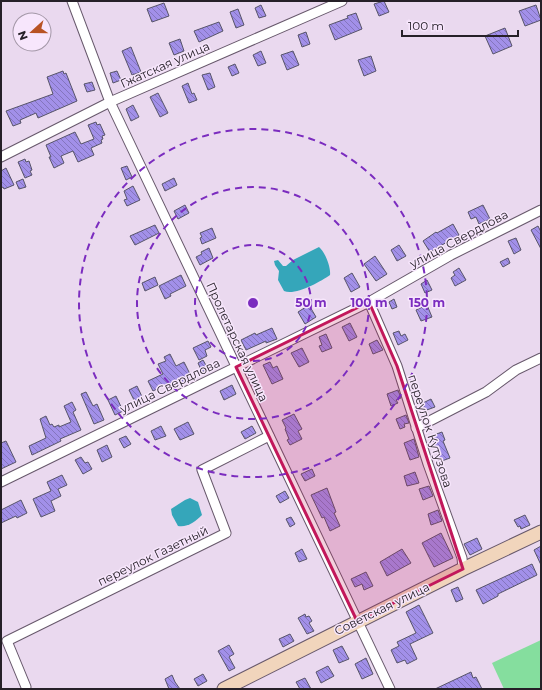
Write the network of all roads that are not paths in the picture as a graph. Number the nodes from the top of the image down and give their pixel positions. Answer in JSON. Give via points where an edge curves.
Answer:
{"nodes":[{"id":1,"x":72,"y":1,"type":"edge"},
{"id":2,"x":342,"y":1,"type":"edge"},
{"id":3,"x":110,"y":102,"type":"junction"},
{"id":4,"x":1,"y":157,"type":"edge"},
{"id":5,"x":541,"y":210,"type":"edge"},
{"id":6,"x":369,"y":302,"type":"junction"},
{"id":7,"x":541,"y":358,"type":"edge"},
{"id":8,"x":236,"y":367,"type":"junction"},
{"id":9,"x":416,"y":428,"type":"junction"},
{"id":10,"x":269,"y":436,"type":"junction"},
{"id":11,"x":1,"y":482,"type":"edge"},
{"id":12,"x":541,"y":532,"type":"edge"},
{"id":13,"x":463,"y":569,"type":"junction"},
{"id":14,"x":357,"y":621,"type":"junction"},
{"id":15,"x":26,"y":687,"type":"dead end"},
{"id":16,"x":224,"y":689,"type":"edge"},
{"id":17,"x":390,"y":689,"type":"edge"}],
"edges":[{"from":1,"to":3,"type":"street","name":"Пролетарская улица"},
{"from":2,"to":3,"type":"street","name":"Гжатская улица"},
{"from":3,"to":4,"type":"street","name":"Гжатская улица"},
{"from":3,"to":8,"type":"street","name":"Пролетарская улица"},
{"from":5,"to":6,"type":"street","name":"улица Свердлова","via":[[452,255]]},
{"from":6,"to":8,"type":"street","name":"улица Свердлова"},
{"from":6,"to":9,"type":"street","name":"переулок Кутузова","via":[[397,366]]},
{"from":7,"to":9,"type":"street","via":[[516,370],[486,392]]},
{"from":8,"to":10,"type":"street","name":"Пролетарская улица"},
{"from":8,"to":11,"type":"street","name":"улица Свердлова"},
{"from":9,"to":13,"type":"street","name":"переулок Кутузова","via":[[462,558]]},
{"from":10,"to":14,"type":"street","name":"Пролетарская улица"},
{"from":10,"to":15,"type":"street","name":"переулок Газетный","via":[[202,470],[226,534],[7,642]]},
{"from":12,"to":13,"type":"main road","name":"Советская улица"},
{"from":13,"to":14,"type":"main road","name":"Советская улица"},
{"from":14,"to":16,"type":"main road","name":"Советская улица"},
{"from":14,"to":17,"type":"street","name":"Пролетарская улица"}]}
